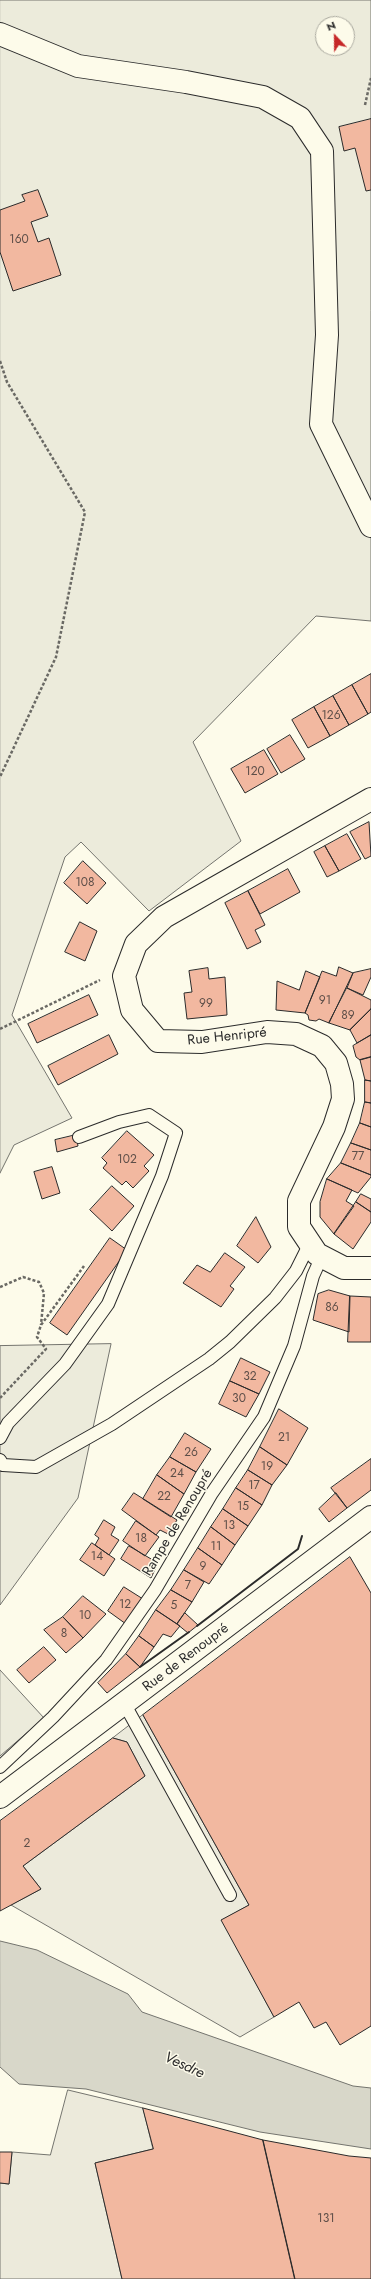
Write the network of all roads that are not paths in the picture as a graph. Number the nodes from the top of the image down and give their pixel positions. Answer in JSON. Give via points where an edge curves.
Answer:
{"nodes":[{"id":1,"x":0,"y":34,"type":"edge"},
{"id":2,"x":371,"y":526,"type":"edge"},
{"id":3,"x":371,"y":799,"type":"edge"},
{"id":4,"x":79,"y":1137,"type":"dead end"},
{"id":5,"x":316,"y":1250,"type":"junction"},
{"id":6,"x":371,"y":1268,"type":"edge"},
{"id":7,"x":0,"y":1438,"type":"edge"},
{"id":8,"x":0,"y":1460,"type":"edge"},
{"id":9,"x":371,"y":1517,"type":"edge"},
{"id":10,"x":124,"y":1703,"type":"junction"},
{"id":11,"x":0,"y":1767,"type":"edge"},
{"id":12,"x":0,"y":1797,"type":"edge"},
{"id":13,"x":230,"y":1895,"type":"dead end"}],
"edges":[{"from":1,"to":2,"type":"street","via":[[78,66],[186,82],[263,98],[300,118],[322,151],[327,335],[321,424]]},
{"from":3,"to":5,"type":"street","name":"Rue Henripré","via":[[164,917],[136,944],[124,976],[132,1010],[158,1041],[202,1042],[267,1032],[296,1034],[322,1046],[336,1063],[343,1099],[334,1127],[299,1201],[299,1227]]},
{"from":4,"to":7,"type":"lane","via":[[119,1122],[149,1115],[176,1133],[162,1176],[108,1304],[65,1364],[8,1423]]},
{"from":5,"to":6,"type":"street","name":"Rue Henripré","via":[[344,1268]]},
{"from":5,"to":8,"type":"lane","via":[[275,1298],[210,1359],[112,1424],[36,1467],[3,1465]]},
{"from":5,"to":11,"type":"lane","name":"Rampe de Renoupré","via":[[313,1276],[294,1346],[264,1417],[212,1493],[155,1590],[106,1660],[52,1718]]},
{"from":9,"to":10,"type":"street","name":"Rue de Renoupré"},
{"from":10,"to":12,"type":"street","name":"Rue de Renoupré"},
{"from":10,"to":13,"type":"lane"}]}
